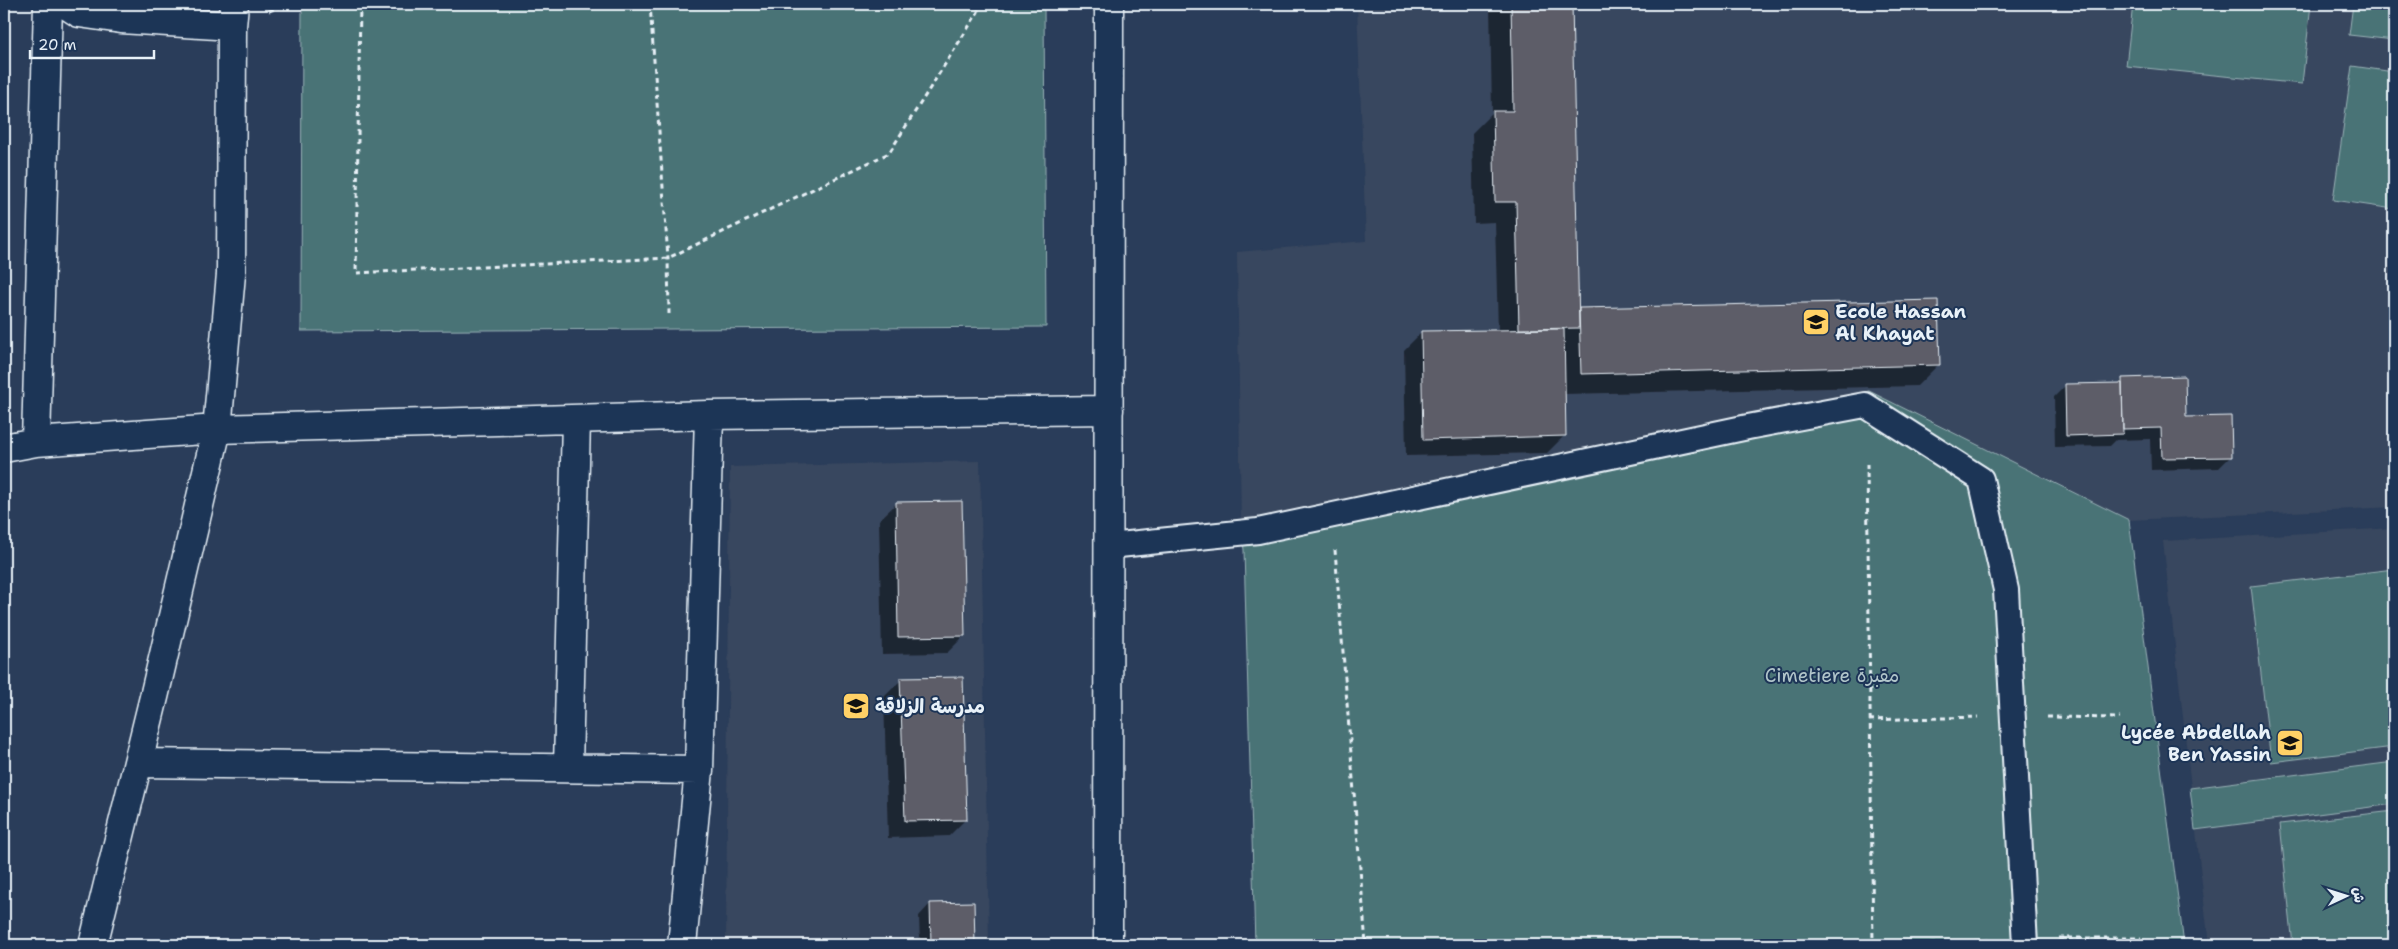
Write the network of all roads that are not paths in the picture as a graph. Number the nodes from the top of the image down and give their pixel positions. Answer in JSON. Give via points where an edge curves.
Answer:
{"nodes":[{"id":1,"x":48,"y":4,"type":"edge"},
{"id":2,"x":66,"y":4,"type":"edge"},
{"id":3,"x":1109,"y":4,"type":"edge"},
{"id":4,"x":233,"y":15,"type":"edge"},
{"id":5,"x":1109,"y":410,"type":"junction"},
{"id":6,"x":709,"y":415,"type":"junction"},
{"id":7,"x":576,"y":418,"type":"junction"},
{"id":8,"x":217,"y":429,"type":"junction"},
{"id":9,"x":36,"y":442,"type":"junction"},
{"id":10,"x":4,"y":448,"type":"edge"},
{"id":11,"x":1108,"y":546,"type":"junction"},
{"id":12,"x":138,"y":763,"type":"junction"},
{"id":13,"x":568,"y":768,"type":"junction"},
{"id":14,"x":699,"y":770,"type":"junction"},
{"id":15,"x":93,"y":945,"type":"edge"},
{"id":16,"x":682,"y":945,"type":"edge"},
{"id":17,"x":1108,"y":945,"type":"edge"},
{"id":18,"x":2025,"y":945,"type":"edge"}],
"edges":[{"from":1,"to":9,"type":"street"},
{"from":2,"to":4,"type":"street","via":[[79,13],[121,19]]},
{"from":3,"to":5,"type":"street"},
{"from":4,"to":8,"type":"street","via":[[231,274]]},
{"from":5,"to":6,"type":"street"},
{"from":5,"to":11,"type":"street"},
{"from":6,"to":7,"type":"street"},
{"from":6,"to":14,"type":"street"},
{"from":7,"to":8,"type":"street"},
{"from":7,"to":13,"type":"street"},
{"from":8,"to":9,"type":"street"},
{"from":8,"to":12,"type":"street"},
{"from":9,"to":10,"type":"street"},
{"from":11,"to":17,"type":"street"},
{"from":11,"to":18,"type":"lane","via":[[1258,531],[1865,405],[1981,479],[2006,590]]},
{"from":12,"to":13,"type":"street"},
{"from":12,"to":15,"type":"street"},
{"from":13,"to":14,"type":"street"},
{"from":14,"to":16,"type":"street"}]}
